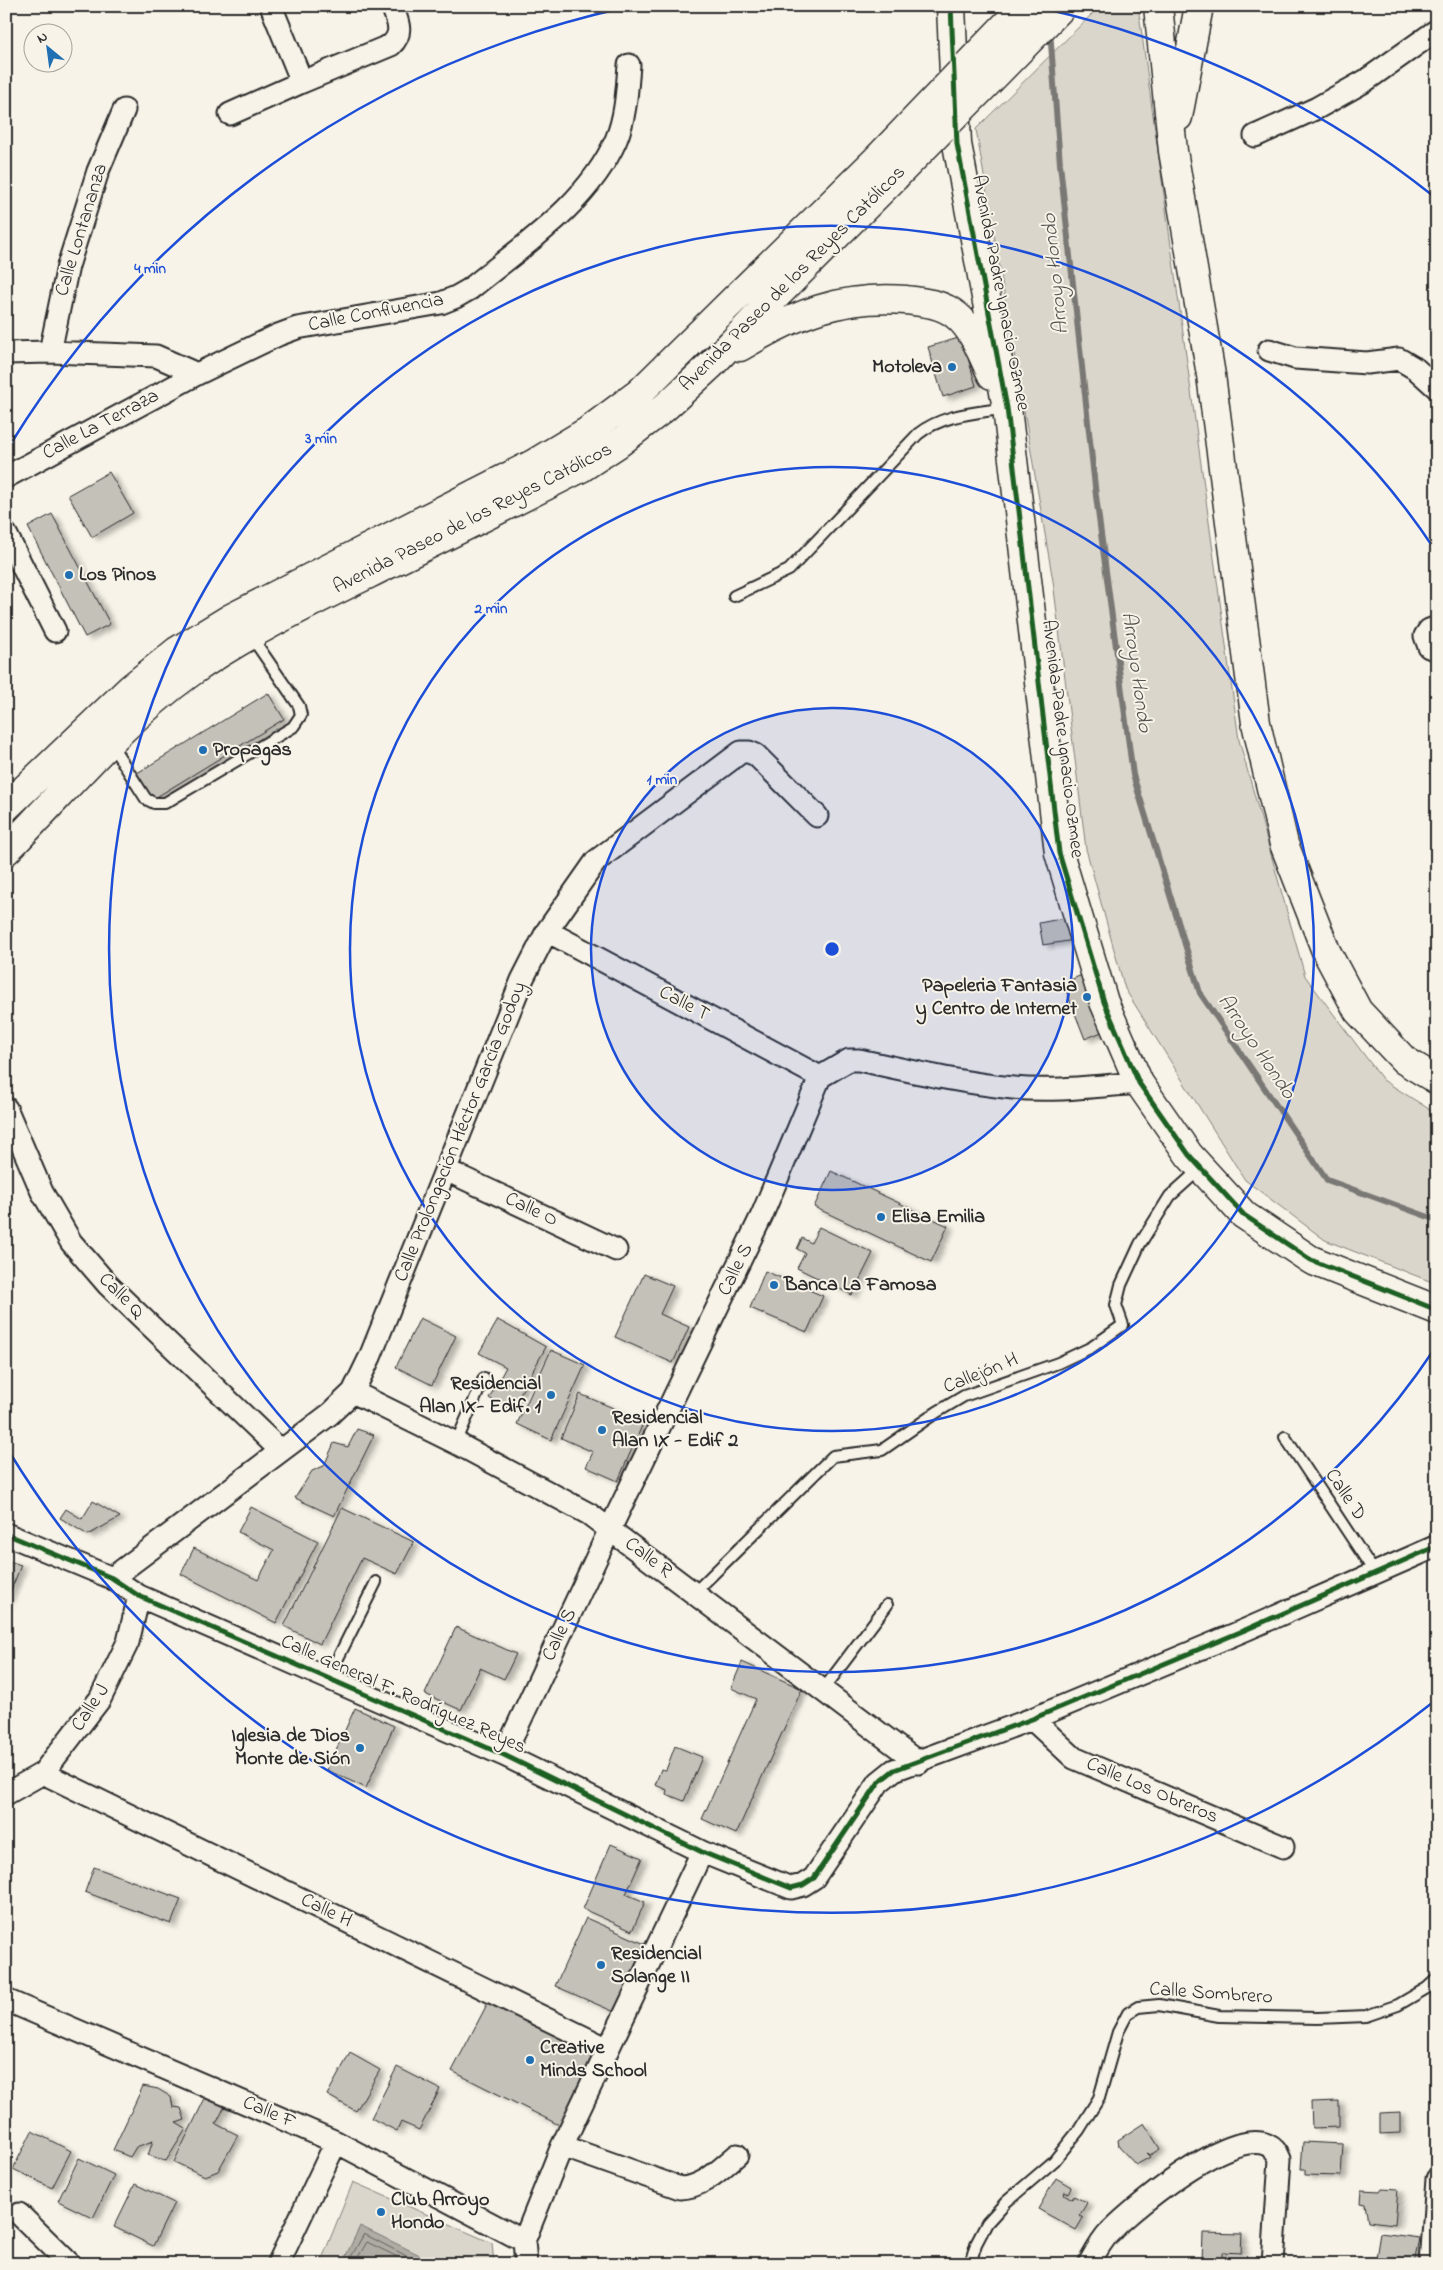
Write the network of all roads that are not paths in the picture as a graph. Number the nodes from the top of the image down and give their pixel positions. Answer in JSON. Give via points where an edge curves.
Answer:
{"nodes":[{"id":1,"x":271,"y":6,"type":"edge"},
{"id":2,"x":392,"y":6,"type":"edge"},
{"id":3,"x":951,"y":6,"type":"edge"},
{"id":4,"x":1024,"y":6,"type":"edge"},
{"id":5,"x":1063,"y":6,"type":"edge"},
{"id":6,"x":1158,"y":6,"type":"edge"},
{"id":7,"x":1199,"y":6,"type":"edge"},
{"id":8,"x":1437,"y":30,"type":"edge"},
{"id":9,"x":629,"y":65,"type":"dead end"},
{"id":10,"x":302,"y":82,"type":"junction"},
{"id":11,"x":124,"y":110,"type":"dead end"},
{"id":12,"x":230,"y":114,"type":"dead end"},
{"id":13,"x":1255,"y":136,"type":"dead end"},
{"id":14,"x":1173,"y":151,"type":"junction"},
{"id":15,"x":887,"y":167,"type":"junction"},
{"id":16,"x":1269,"y":350,"type":"dead end"},
{"id":17,"x":50,"y":352,"type":"junction"},
{"id":18,"x":6,"y":353,"type":"edge"},
{"id":19,"x":711,"y":365,"type":"junction"},
{"id":20,"x":197,"y":374,"type":"junction"},
{"id":21,"x":1437,"y":388,"type":"edge"},
{"id":22,"x":1007,"y":405,"type":"junction"},
{"id":23,"x":6,"y":477,"type":"edge"},
{"id":24,"x":6,"y":534,"type":"edge"},
{"id":25,"x":734,"y":596,"type":"dead end"},
{"id":26,"x":1437,"y":627,"type":"edge"},
{"id":27,"x":55,"y":631,"type":"dead end"},
{"id":28,"x":251,"y":636,"type":"junction"},
{"id":29,"x":1437,"y":650,"type":"edge"},
{"id":30,"x":109,"y":741,"type":"junction"},
{"id":31,"x":6,"y":807,"type":"edge"},
{"id":32,"x":817,"y":816,"type":"dead end"},
{"id":33,"x":6,"y":851,"type":"edge"},
{"id":34,"x":547,"y":931,"type":"junction"},
{"id":35,"x":820,"y":1077,"type":"junction"},
{"id":36,"x":1437,"y":1080,"type":"edge"},
{"id":37,"x":1139,"y":1083,"type":"junction"},
{"id":38,"x":6,"y":1108,"type":"edge"},
{"id":39,"x":1201,"y":1168,"type":"junction"},
{"id":40,"x":446,"y":1170,"type":"junction"},
{"id":41,"x":616,"y":1250,"type":"dead end"},
{"id":42,"x":1437,"y":1310,"type":"edge"},
{"id":43,"x":484,"y":1378,"type":"dead end"},
{"id":44,"x":353,"y":1392,"type":"junction"},
{"id":45,"x":1285,"y":1437,"type":"dead end"},
{"id":46,"x":456,"y":1443,"type":"junction"},
{"id":47,"x":280,"y":1450,"type":"junction"},
{"id":48,"x":610,"y":1529,"type":"junction"},
{"id":49,"x":6,"y":1534,"type":"edge"},
{"id":50,"x":1437,"y":1546,"type":"edge"},
{"id":51,"x":1375,"y":1572,"type":"junction"},
{"id":52,"x":112,"y":1578,"type":"junction"},
{"id":53,"x":376,"y":1582,"type":"dead end"},
{"id":54,"x":694,"y":1593,"type":"junction"},
{"id":55,"x":139,"y":1596,"type":"junction"},
{"id":56,"x":887,"y":1605,"type":"dead end"},
{"id":57,"x":328,"y":1678,"type":"junction"},
{"id":58,"x":823,"y":1690,"type":"junction"},
{"id":59,"x":1032,"y":1719,"type":"junction"},
{"id":60,"x":504,"y":1754,"type":"junction"},
{"id":61,"x":919,"y":1763,"type":"junction"},
{"id":62,"x":43,"y":1774,"type":"junction"},
{"id":63,"x":6,"y":1794,"type":"edge"},
{"id":64,"x":1282,"y":1847,"type":"dead end"},
{"id":65,"x":702,"y":1852,"type":"junction"},
{"id":66,"x":1437,"y":1979,"type":"edge"},
{"id":67,"x":6,"y":2000,"type":"edge"},
{"id":68,"x":608,"y":2049,"type":"junction"},
{"id":69,"x":336,"y":2142,"type":"junction"},
{"id":70,"x":562,"y":2146,"type":"junction"},
{"id":71,"x":737,"y":2155,"type":"dead end"},
{"id":72,"x":1437,"y":2179,"type":"edge"},
{"id":73,"x":19,"y":2214,"type":"dead end"},
{"id":74,"x":524,"y":2241,"type":"junction"},
{"id":75,"x":70,"y":2264,"type":"edge"},
{"id":76,"x":278,"y":2264,"type":"edge"},
{"id":77,"x":526,"y":2264,"type":"edge"},
{"id":78,"x":970,"y":2264,"type":"edge"},
{"id":79,"x":1089,"y":2264,"type":"edge"},
{"id":80,"x":1274,"y":2264,"type":"edge"},
{"id":81,"x":1431,"y":2264,"type":"edge"}],
"edges":[{"from":1,"to":10,"type":"street"},
{"from":2,"to":10,"type":"street","via":[[400,28],[399,38],[391,45]]},
{"from":3,"to":22,"type":"main road","name":"Avenida Padre Ignacio Ozmee","via":[[957,144]]},
{"from":4,"to":15,"type":"main road","name":"Avenida Paseo de los Reyes Católicos","bridge":true},
{"from":5,"to":15,"type":"main road","name":"Avenida Paseo de los Reyes Católicos","bridge":true},
{"from":6,"to":14,"type":"main road"},
{"from":7,"to":14,"type":"main road"},
{"from":8,"to":13,"type":"street","via":[[1365,81],[1317,108]]},
{"from":9,"to":20,"type":"street","name":"Calle Confluencia","via":[[626,102],[616,140],[596,175],[563,211],[470,289],[441,303],[296,328]]},
{"from":10,"to":12,"type":"street"},
{"from":11,"to":17,"type":"street","name":"Calle Lontananza","via":[[98,171],[74,247]]},
{"from":14,"to":36,"type":"main road","via":[[1211,376],[1256,723],[1284,844],[1326,951],[1358,1011],[1404,1060]]},
{"from":15,"to":19,"type":"main road","name":"Avenida Paseo de los Reyes Católicos","via":[[780,292]]},
{"from":15,"to":31,"type":"main road","name":"Avenida Paseo de los Reyes Católicos","via":[[639,393],[595,425],[533,464],[231,618],[177,651],[131,688]]},
{"from":16,"to":21,"type":"street","via":[[1295,358],[1367,363],[1399,359]]},
{"from":17,"to":18,"type":"street"},
{"from":17,"to":20,"type":"street","via":[[156,356]]},
{"from":19,"to":22,"type":"main road","via":[[792,318],[824,308],[853,300],[880,298],[925,302],[957,315],[969,329]]},
{"from":19,"to":28,"type":"main road","name":"Avenida Paseo de los Reyes Católicos","via":[[663,409],[581,468]]},
{"from":20,"to":23,"type":"street","name":"Calle La Terraza"},
{"from":22,"to":25,"type":"lane","via":[[942,419],[929,425],[795,565],[779,576]]},
{"from":22,"to":37,"type":"main road","name":"Avenida Padre Ignacio Ozmee","via":[[1059,853],[1104,1002]]},
{"from":24,"to":27,"type":"street"},
{"from":26,"to":29,"type":"street","via":[[1425,636],[1429,646]]},
{"from":28,"to":30,"type":"main road","name":"Avenida Paseo de los Reyes Católicos","via":[[191,672]]},
{"from":28,"to":30,"type":"lane","via":[[299,706],[301,716],[293,727],[164,803],[146,799]]},
{"from":30,"to":33,"type":"main road","name":"Avenida Paseo de los Reyes Católicos"},
{"from":32,"to":34,"type":"street","name":"Calle Prolongación Héctor García Godoy","via":[[756,755],[741,752],[596,861]]},
{"from":34,"to":35,"type":"street","name":"Calle T"},
{"from":34,"to":40,"type":"street","name":"Calle Prolongación Héctor García Godoy","via":[[522,980]]},
{"from":35,"to":37,"type":"street","via":[[849,1060],[859,1060],[958,1082],[1015,1088],[1080,1088]]},
{"from":35,"to":48,"type":"street","name":"Calle S","via":[[762,1215]]},
{"from":37,"to":39,"type":"main road","name":"Avenida Padre Ignacio Ozmee"},
{"from":38,"to":47,"type":"street","name":"Calle Q","via":[[42,1192],[71,1242],[108,1285]]},
{"from":39,"to":42,"type":"main road","name":"Avenida Padre Ignacio Ozmee","via":[[1244,1215],[1311,1260]]},
{"from":39,"to":54,"type":"lane","name":"Callejón H","via":[[1170,1196],[1140,1244],[1121,1285],[1116,1305],[1123,1325],[1092,1347],[1058,1364],[964,1396],[882,1450],[833,1456]]},
{"from":40,"to":41,"type":"street","name":"Calle O"},
{"from":40,"to":44,"type":"street","name":"Calle Prolongación Héctor García Godoy"},
{"from":43,"to":46,"type":"lane"},
{"from":44,"to":46,"type":"street","name":"Calle R"},
{"from":44,"to":47,"type":"street","name":"Calle Prolongación Héctor García Godoy","via":[[330,1414]]},
{"from":45,"to":51,"type":"lane","name":"Calle D"},
{"from":46,"to":48,"type":"street","name":"Calle R","via":[[589,1514]]},
{"from":47,"to":52,"type":"street","name":"Calle Prolongación Héctor García Godoy"},
{"from":48,"to":54,"type":"street","name":"Calle R"},
{"from":48,"to":60,"type":"street","name":"Calle S"},
{"from":49,"to":52,"type":"street","name":"Calle General F. Rodríguez Reyes"},
{"from":50,"to":51,"type":"street"},
{"from":51,"to":59,"type":"street"},
{"from":52,"to":55,"type":"street","name":"Calle General F. Rodríguez Reyes"},
{"from":53,"to":57,"type":"lane"},
{"from":54,"to":58,"type":"street","name":"Calle R"},
{"from":55,"to":57,"type":"street","name":"Calle General F. Rodríguez Reyes"},
{"from":55,"to":62,"type":"street","name":"Calle J","via":[[128,1642],[100,1700]]},
{"from":56,"to":58,"type":"lane"},
{"from":57,"to":60,"type":"street","name":"Calle General F. Rodríguez Reyes"},
{"from":58,"to":61,"type":"street","name":"Calle R"},
{"from":59,"to":61,"type":"street"},
{"from":59,"to":64,"type":"street","name":"Calle Los Obreros","via":[[1074,1758]]},
{"from":60,"to":65,"type":"street","name":"Calle General F. Rodríguez Reyes"},
{"from":61,"to":65,"type":"street","name":"Calle General F. Rodríguez Reyes","via":[[894,1770],[879,1782],[814,1878],[803,1885],[791,1888]]},
{"from":62,"to":63,"type":"street","name":"Calle J"},
{"from":62,"to":68,"type":"street","name":"Calle H"},
{"from":65,"to":68,"type":"street"},
{"from":66,"to":78,"type":"lane","name":"Calle Sombrero","via":[[1398,2006],[1366,2016],[1219,2016],[1160,2005],[1138,2007],[1128,2013],[1118,2032],[1099,2098],[1079,2130],[1054,2161],[1006,2202],[987,2223]]},
{"from":67,"to":69,"type":"street","name":"Calle F"},
{"from":68,"to":70,"type":"street"},
{"from":69,"to":74,"type":"street","name":"Calle F"},
{"from":69,"to":76,"type":"street"},
{"from":70,"to":71,"type":"street","via":[[680,2188],[694,2188]]},
{"from":70,"to":74,"type":"street"},
{"from":72,"to":81,"type":"street"},
{"from":73,"to":75,"type":"street"},
{"from":74,"to":77,"type":"street"},
{"from":79,"to":80,"type":"street","via":[[1108,2234],[1140,2203],[1230,2146],[1248,2142],[1262,2142],[1271,2147],[1280,2159]]}]}
